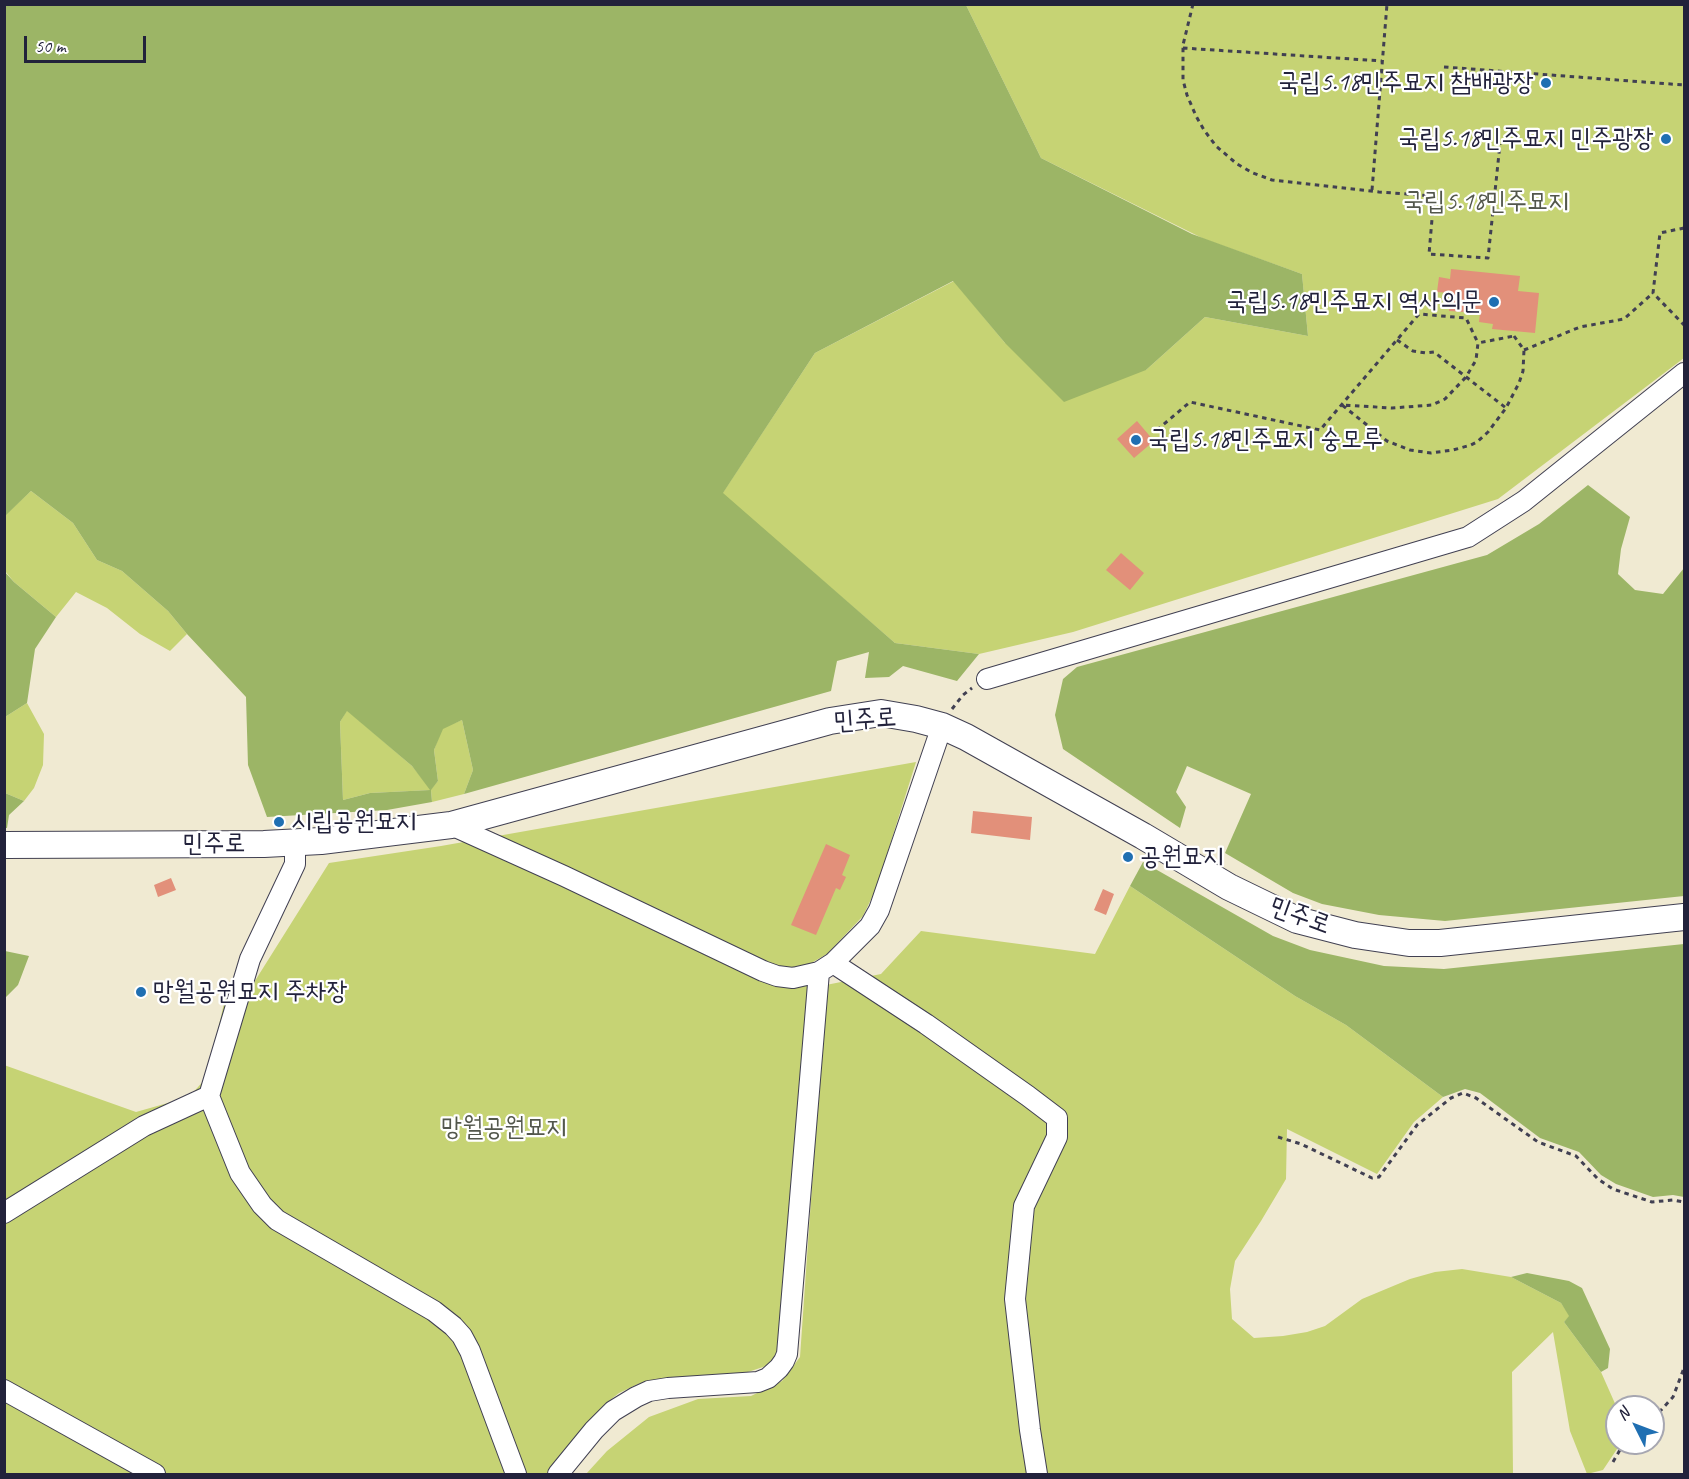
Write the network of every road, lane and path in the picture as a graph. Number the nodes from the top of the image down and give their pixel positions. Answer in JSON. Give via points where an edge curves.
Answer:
{"nodes":[{"id":1,"x":1193,"y":4,"type":"edge"},
{"id":2,"x":1387,"y":4,"type":"edge"},
{"id":3,"x":1183,"y":48,"type":"junction"},
{"id":4,"x":1382,"y":61,"type":"junction"},
{"id":5,"x":1444,"y":67,"type":"dead end"},
{"id":6,"x":1684,"y":85,"type":"edge"},
{"id":7,"x":1500,"y":144,"type":"dead end"},
{"id":8,"x":1372,"y":190,"type":"junction"},
{"id":9,"x":1684,"y":228,"type":"edge"},
{"id":10,"x":1653,"y":293,"type":"junction"},
{"id":11,"x":1684,"y":325,"type":"edge"},
{"id":12,"x":1398,"y":340,"type":"junction"},
{"id":13,"x":1478,"y":343,"type":"junction"},
{"id":14,"x":1524,"y":350,"type":"junction"},
{"id":15,"x":1684,"y":373,"type":"edge"},
{"id":16,"x":1466,"y":377,"type":"junction"},
{"id":17,"x":1342,"y":405,"type":"junction"},
{"id":18,"x":1506,"y":408,"type":"junction"},
{"id":19,"x":1157,"y":430,"type":"dead end"},
{"id":20,"x":987,"y":679,"type":"joint"},
{"id":21,"x":942,"y":726,"type":"junction"},
{"id":22,"x":451,"y":825,"type":"junction"},
{"id":23,"x":295,"y":842,"type":"junction"},
{"id":24,"x":4,"y":845,"type":"edge"},
{"id":25,"x":1684,"y":917,"type":"edge"},
{"id":26,"x":826,"y":968,"type":"junction"},
{"id":27,"x":209,"y":1096,"type":"junction"},
{"id":28,"x":1278,"y":1137,"type":"dead end"},
{"id":29,"x":1684,"y":1202,"type":"edge"},
{"id":30,"x":4,"y":1213,"type":"edge"},
{"id":31,"x":1684,"y":1368,"type":"edge"},
{"id":32,"x":4,"y":1390,"type":"edge"},
{"id":33,"x":1665,"y":1405,"type":"edge"},
{"id":34,"x":1617,"y":1455,"type":"edge"},
{"id":35,"x":1613,"y":1462,"type":"dead end"},
{"id":36,"x":155,"y":1474,"type":"edge"},
{"id":37,"x":516,"y":1474,"type":"edge"},
{"id":38,"x":558,"y":1474,"type":"edge"},
{"id":39,"x":1037,"y":1474,"type":"edge"}],
"edges":[{"from":1,"to":3,"type":"path"},
{"from":2,"to":4,"type":"path"},
{"from":3,"to":4,"type":"path"},
{"from":3,"to":8,"type":"path","via":[[1183,80],[1189,100],[1204,130],[1229,158],[1272,180]]},
{"from":4,"to":8,"type":"path"},
{"from":5,"to":6,"type":"path"},
{"from":7,"to":8,"type":"path","via":[[1488,258],[1429,254],[1434,196]]},
{"from":9,"to":10,"type":"path","via":[[1660,232]]},
{"from":10,"to":11,"type":"path"},
{"from":10,"to":14,"type":"path","via":[[1624,319],[1580,327]]},
{"from":12,"to":13,"type":"path","via":[[1419,314],[1466,318]]},
{"from":12,"to":16,"type":"path","via":[[1413,351],[1434,352]]},
{"from":12,"to":17,"type":"path"},
{"from":13,"to":14,"type":"path","via":[[1514,336]]},
{"from":13,"to":16,"type":"path","via":[[1476,360]]},
{"from":14,"to":18,"type":"path","via":[[1523,371]]},
{"from":15,"to":20,"type":"lane","via":[[1524,501],[1468,537]]},
{"from":16,"to":17,"type":"path","via":[[1432,405]]},
{"from":16,"to":18,"type":"path"},
{"from":17,"to":18,"type":"path","via":[[1386,441],[1431,453],[1477,442]]},
{"from":17,"to":19,"type":"path","via":[[1320,430],[1190,402]]},
{"from":20,"to":21,"type":"path","via":[[963,695]]},
{"from":21,"to":22,"type":"main road","name":"민주로","via":[[881,713],[830,721]]},
{"from":21,"to":25,"type":"main road","name":"민주로","via":[[1230,887],[1297,920],[1355,935],[1440,943]]},
{"from":21,"to":26,"type":"lane","via":[[879,910],[870,926]]},
{"from":22,"to":23,"type":"main road","name":"민주로"},
{"from":22,"to":26,"type":"lane","via":[[763,971],[793,978]]},
{"from":23,"to":24,"type":"main road","name":"민주로"},
{"from":23,"to":27,"type":"lane","via":[[295,864],[250,959]]},
{"from":26,"to":38,"type":"lane","via":[[784,1361],[768,1378],[758,1382],[668,1388],[636,1397],[613,1411]]},
{"from":26,"to":39,"type":"lane","via":[[926,1024],[1057,1118],[1057,1137],[1024,1206],[1015,1299]]},
{"from":27,"to":30,"type":"lane","via":[[144,1126]]},
{"from":27,"to":37,"type":"lane","via":[[240,1173],[277,1220],[434,1311],[462,1336]]},
{"from":28,"to":29,"type":"path","via":[[1372,1178],[1379,1177],[1417,1125],[1463,1093],[1538,1142],[1576,1156],[1613,1189],[1652,1202]]},
{"from":31,"to":33,"type":"path"},
{"from":32,"to":36,"type":"lane"},
{"from":34,"to":35,"type":"path"}]}
